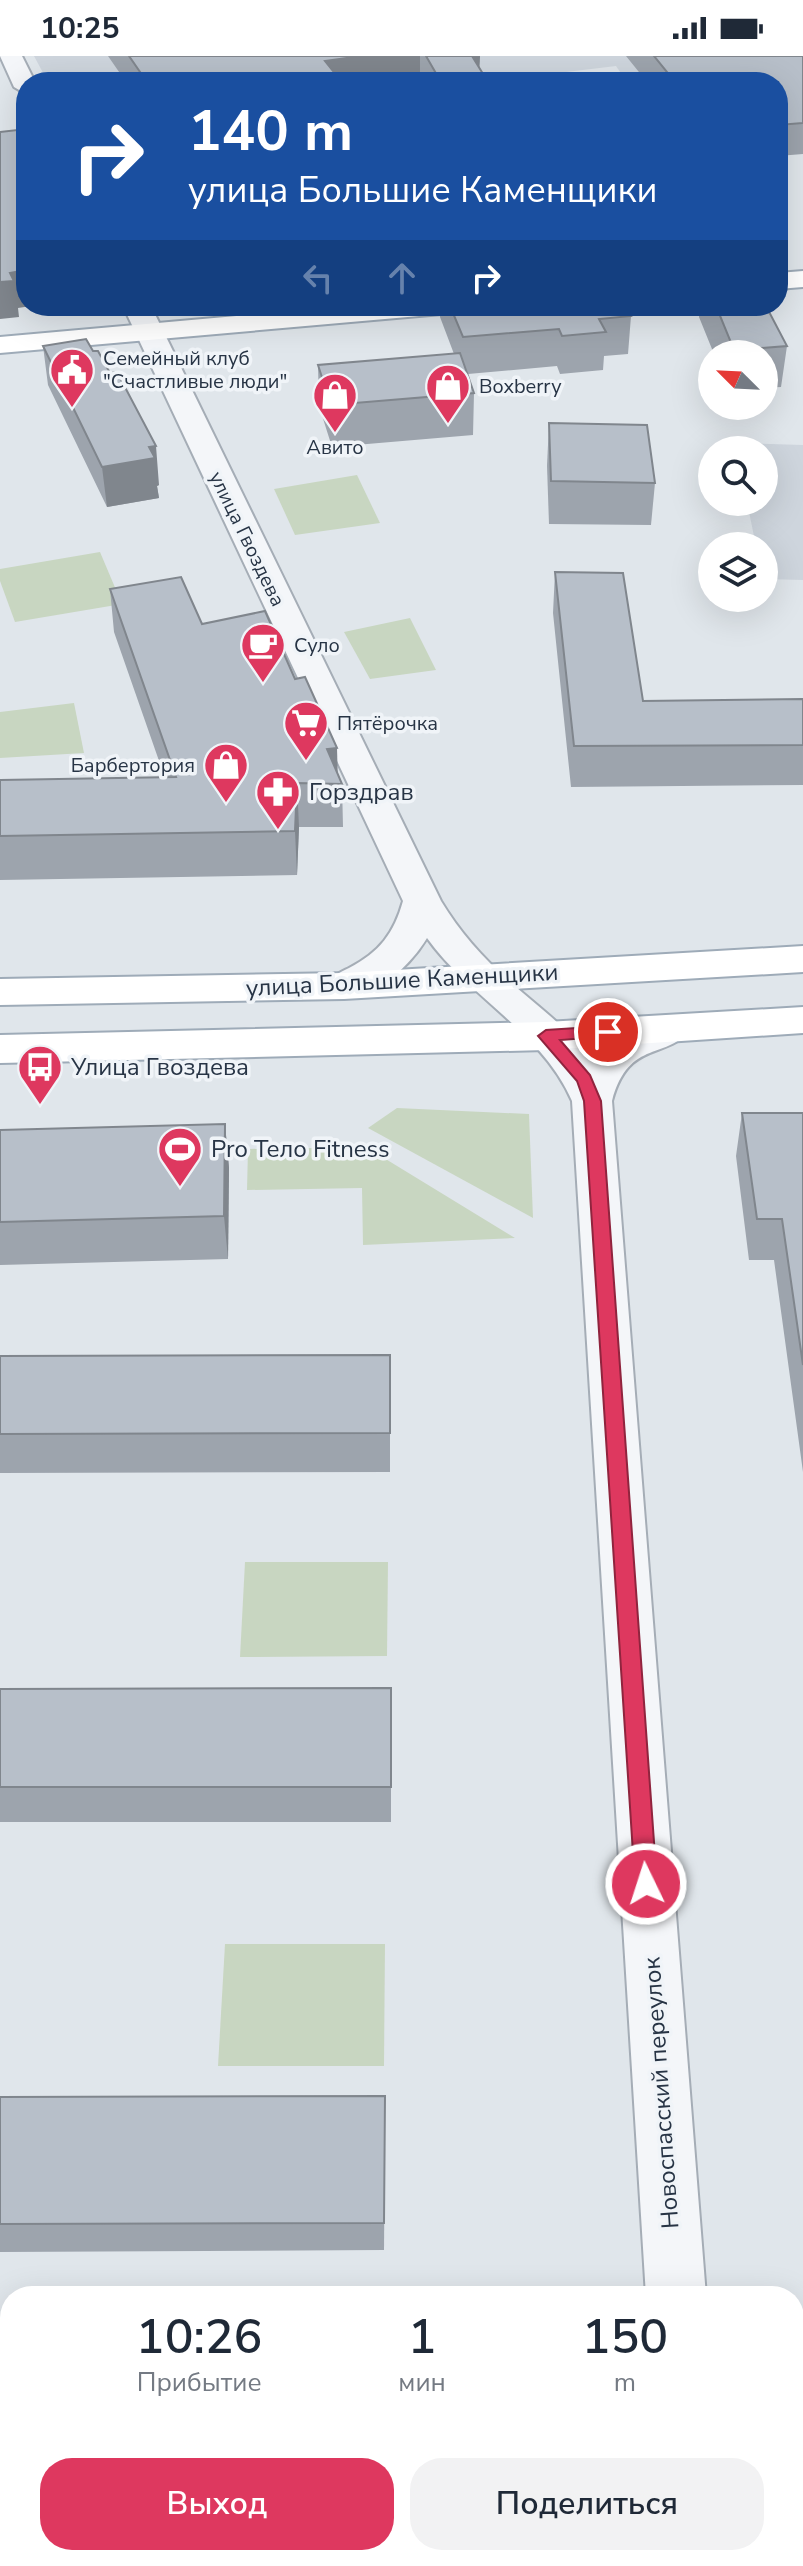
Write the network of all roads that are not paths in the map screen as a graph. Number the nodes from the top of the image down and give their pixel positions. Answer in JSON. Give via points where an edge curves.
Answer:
{"nodes":[{"id":1,"x":192,"y":316,"type":"edge"},
{"id":2,"x":142,"y":318,"type":"edge"},
{"id":3,"x":0,"y":345,"type":"edge"},
{"id":4,"x":422,"y":901,"type":"junction"},
{"id":5,"x":803,"y":959,"type":"edge"},
{"id":6,"x":481,"y":978,"type":"junction"},
{"id":7,"x":344,"y":986,"type":"junction"},
{"id":8,"x":0,"y":992,"type":"edge"},
{"id":9,"x":516,"y":1009,"type":"joint"},
{"id":10,"x":803,"y":1020,"type":"edge"},
{"id":11,"x":670,"y":1028,"type":"junction"},
{"id":12,"x":546,"y":1036,"type":"junction"},
{"id":13,"x":0,"y":1049,"type":"edge"},
{"id":14,"x":592,"y":1101,"type":"junction"},
{"id":15,"x":675,"y":2286,"type":"edge"}],
"edges":[{"from":1,"to":2,"type":"main road"},
{"from":2,"to":3,"type":"main road"},
{"from":2,"to":4,"type":"street","name":"улица Гвоздева"},
{"from":4,"to":6,"type":"street","name":"улица Гвоздева","via":[[449,943]]},
{"from":4,"to":7,"type":"street","via":[[416,927],[401,951]]},
{"from":5,"to":6,"type":"main road","name":"улица Большие Каменщики"},
{"from":6,"to":7,"type":"main road","name":"улица Большие Каменщики"},
{"from":6,"to":9,"type":"street","name":"улица Гвоздева"},
{"from":7,"to":8,"type":"main road","name":"улица Большие Каменщики"},
{"from":9,"to":12,"type":"street","name":"Новоспасский переулок"},
{"from":10,"to":11,"type":"main road"},
{"from":11,"to":12,"type":"main road"},
{"from":11,"to":14,"type":"street","via":[[614,1055],[597,1076]]},
{"from":12,"to":13,"type":"main road"},
{"from":12,"to":14,"type":"street","name":"Новоспасский переулок","via":[[585,1079]]},
{"from":14,"to":15,"type":"street","name":"Новоспасский переулок"}]}
